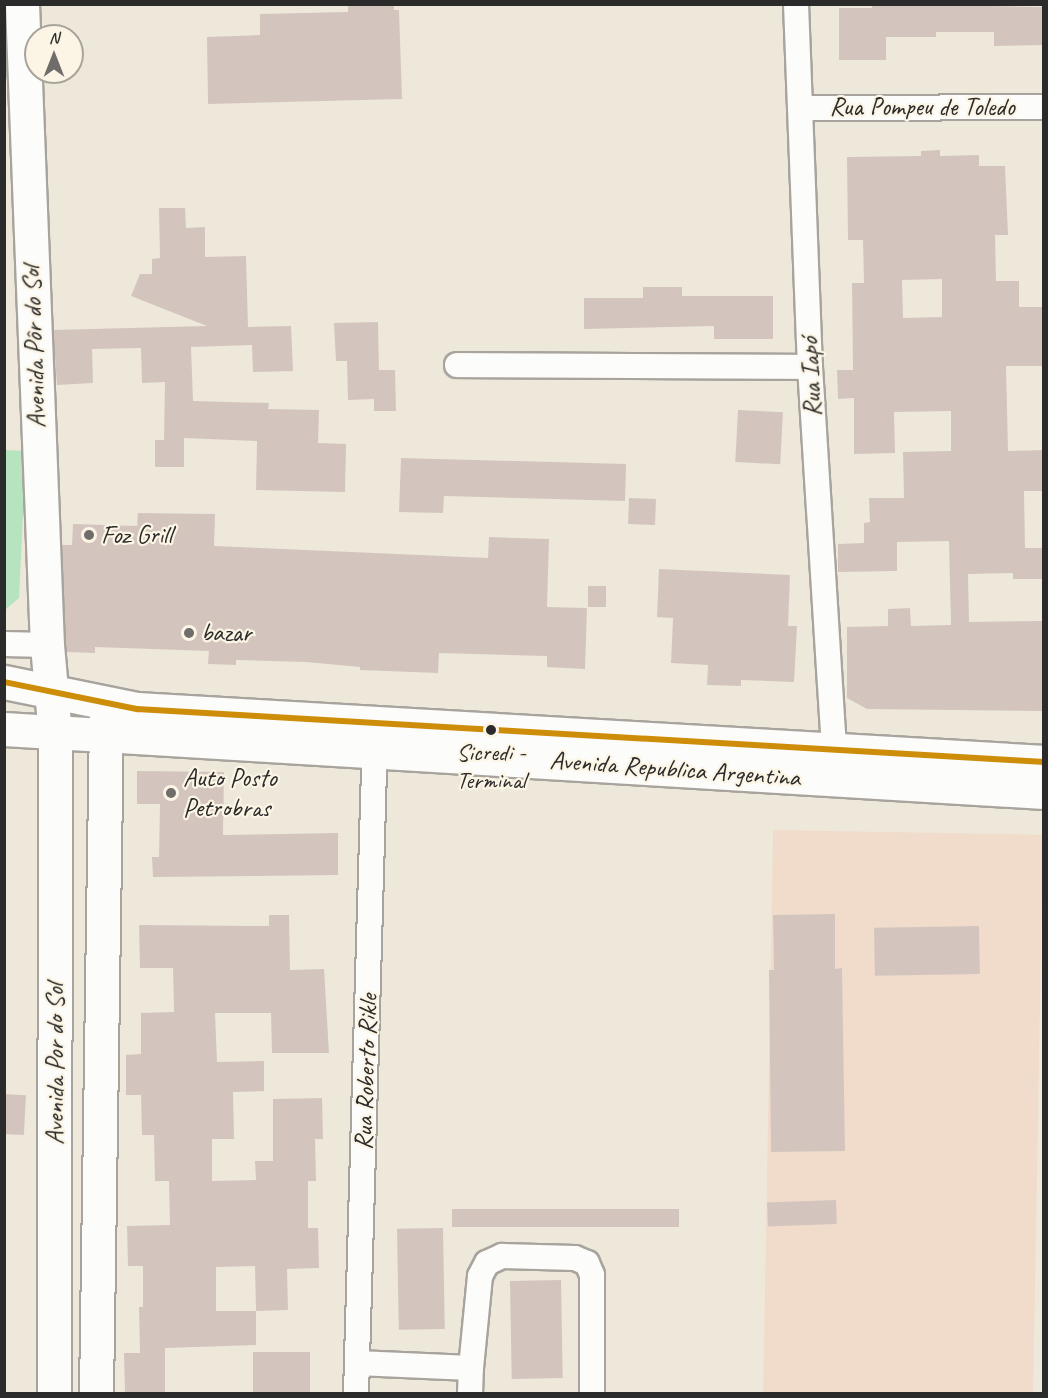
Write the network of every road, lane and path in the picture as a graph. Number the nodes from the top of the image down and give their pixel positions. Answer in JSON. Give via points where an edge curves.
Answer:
{"nodes":[{"id":1,"x":22,"y":4,"type":"edge"},
{"id":2,"x":796,"y":4,"type":"edge"},
{"id":3,"x":1044,"y":107,"type":"edge"},
{"id":4,"x":800,"y":108,"type":"junction"},
{"id":5,"x":457,"y":365,"type":"dead end"},
{"id":6,"x":810,"y":367,"type":"junction"},
{"id":7,"x":4,"y":644,"type":"edge"},
{"id":8,"x":47,"y":645,"type":"junction"},
{"id":9,"x":4,"y":681,"type":"edge"},
{"id":10,"x":53,"y":690,"type":"junction"},
{"id":11,"x":105,"y":705,"type":"junction"},
{"id":12,"x":4,"y":729,"type":"edge"},
{"id":13,"x":55,"y":734,"type":"junction"},
{"id":14,"x":375,"y":736,"type":"junction"},
{"id":15,"x":106,"y":738,"type":"junction"},
{"id":16,"x":1044,"y":762,"type":"edge"},
{"id":17,"x":835,"y":764,"type":"junction"},
{"id":18,"x":1044,"y":792,"type":"edge"},
{"id":19,"x":357,"y":1364,"type":"junction"},
{"id":20,"x":471,"y":1368,"type":"junction"},
{"id":21,"x":54,"y":1394,"type":"edge"},
{"id":22,"x":96,"y":1394,"type":"edge"},
{"id":23,"x":356,"y":1394,"type":"edge"},
{"id":24,"x":470,"y":1394,"type":"edge"},
{"id":25,"x":592,"y":1394,"type":"edge"}],
"edges":[{"from":1,"to":8,"type":"street","name":"Avenida Pôr do Sol"},
{"from":2,"to":4,"type":"street","name":"Rua Iapó"},
{"from":3,"to":4,"type":"street","name":"Rua Pompeu de Toledo"},
{"from":4,"to":6,"type":"street","name":"Rua Iapó"},
{"from":5,"to":6,"type":"street"},
{"from":6,"to":17,"type":"street","name":"Rua Iapó"},
{"from":7,"to":8,"type":"street"},
{"from":8,"to":10,"type":"street","name":"Avenida Pôr do Sol"},
{"from":9,"to":10,"type":"street","name":"Avenida Republica Argentina"},
{"from":10,"to":11,"type":"street","name":"Avenida Republica Argentina"},
{"from":10,"to":13,"type":"street","name":"Avenida Por do Sol"},
{"from":11,"to":14,"type":"street","name":"Avenida Republica Argentina"},
{"from":11,"to":15,"type":"street","name":"Avenida Por do Sol"},
{"from":12,"to":13,"type":"street","name":"Avenida Republica Argentina"},
{"from":13,"to":15,"type":"street","name":"Avenida Republica Argentina"},
{"from":13,"to":21,"type":"street","name":"Avenida Por do Sol"},
{"from":14,"to":15,"type":"street","name":"Avenida Republica Argentina"},
{"from":14,"to":17,"type":"street","name":"Avenida Republica Argentina"},
{"from":14,"to":19,"type":"street","name":"Rua Roberto Rikle"},
{"from":15,"to":22,"type":"street","name":"Avenida Por do Sol"},
{"from":16,"to":17,"type":"street","name":"Avenida Republica Argentina"},
{"from":17,"to":18,"type":"street","name":"Avenida Republica Argentina"},
{"from":19,"to":20,"type":"street"},
{"from":19,"to":23,"type":"street","name":"Rua Roberto Rikle"},
{"from":20,"to":24,"type":"street"},
{"from":20,"to":25,"type":"street","via":[[480,1276],[487,1263],[502,1256],[575,1258],[587,1263],[592,1275]]}]}
